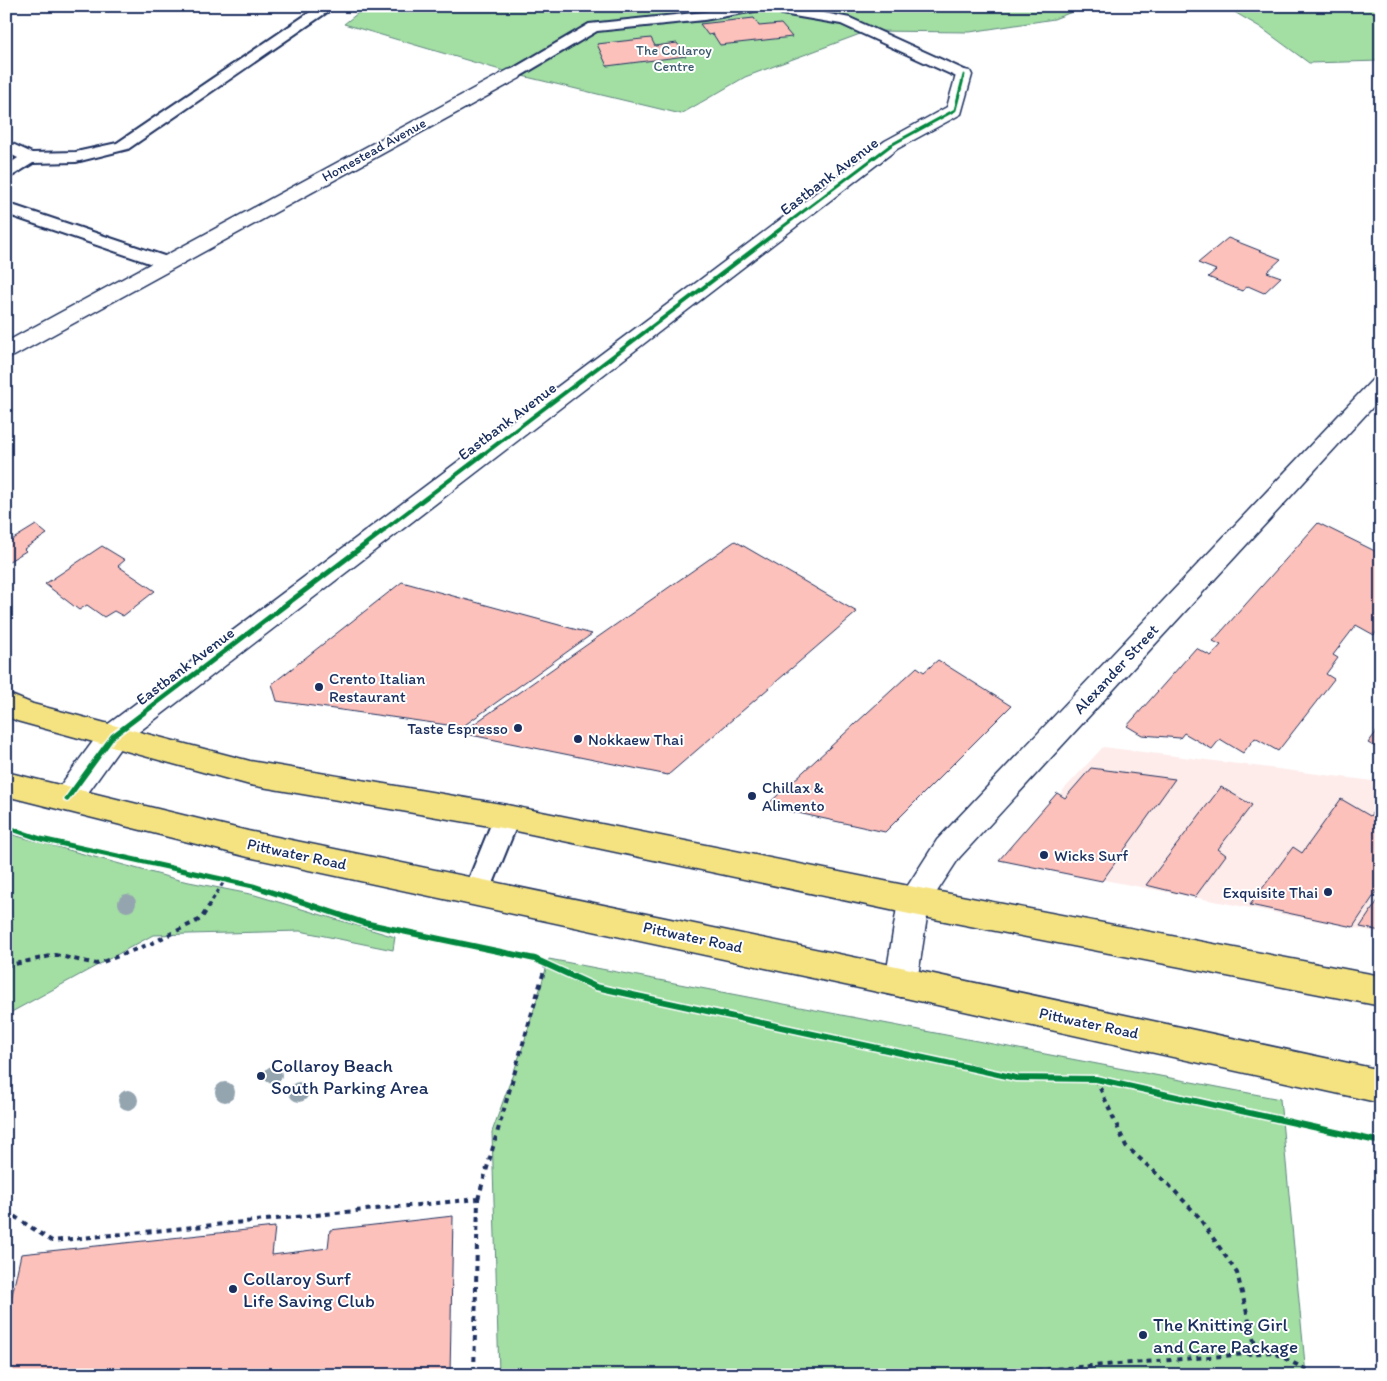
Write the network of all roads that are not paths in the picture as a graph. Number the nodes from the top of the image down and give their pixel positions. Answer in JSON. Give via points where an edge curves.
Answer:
{"nodes":[{"id":1,"x":330,"y":6,"type":"edge"},
{"id":2,"x":760,"y":6,"type":"edge"},
{"id":3,"x":777,"y":6,"type":"edge"},
{"id":4,"x":514,"y":74,"type":"joint"},
{"id":5,"x":964,"y":75,"type":"joint"},
{"id":6,"x":6,"y":146,"type":"edge"},
{"id":7,"x":29,"y":158,"type":"junction"},
{"id":8,"x":6,"y":173,"type":"edge"},
{"id":9,"x":6,"y":208,"type":"edge"},
{"id":10,"x":167,"y":263,"type":"junction"},
{"id":11,"x":6,"y":351,"type":"edge"},
{"id":12,"x":1381,"y":384,"type":"edge"},
{"id":13,"x":6,"y":704,"type":"edge"},
{"id":14,"x":113,"y":736,"type":"junction"},
{"id":15,"x":6,"y":784,"type":"edge"},
{"id":16,"x":67,"y":800,"type":"junction"},
{"id":17,"x":506,"y":816,"type":"junction"},
{"id":18,"x":477,"y":891,"type":"junction"},
{"id":19,"x":914,"y":901,"type":"junction"},
{"id":20,"x":901,"y":982,"type":"junction"},
{"id":21,"x":1381,"y":991,"type":"edge"},
{"id":22,"x":1379,"y":1092,"type":"edge"}],
"edges":[{"from":1,"to":7,"type":"lane","via":[[122,146],[76,157]]},
{"from":2,"to":4,"type":"lane","name":"Homestead Avenue","via":[[704,16],[594,27]]},
{"from":3,"to":5,"type":"lane","via":[[787,11],[845,21]]},
{"from":4,"to":10,"type":"street","name":"Homestead Avenue"},
{"from":5,"to":14,"type":"street","name":"Eastbank Avenue","via":[[955,110],[891,145]]},
{"from":6,"to":7,"type":"lane"},
{"from":7,"to":8,"type":"lane"},
{"from":9,"to":10,"type":"lane"},
{"from":10,"to":11,"type":"street","name":"Homestead Avenue"},
{"from":12,"to":19,"type":"street","name":"Alexander Street","via":[[948,849]]},
{"from":13,"to":14,"type":"highway","via":[[27,713]]},
{"from":14,"to":16,"type":"street","name":"Eastbank Avenue"},
{"from":14,"to":17,"type":"highway","via":[[250,773]]},
{"from":15,"to":16,"type":"highway","name":"Pittwater Road"},
{"from":16,"to":18,"type":"highway","name":"Pittwater Road","via":[[248,844]]},
{"from":17,"to":18,"type":"lane"},
{"from":17,"to":19,"type":"highway"},
{"from":18,"to":20,"type":"highway","name":"Pittwater Road"},
{"from":19,"to":20,"type":"street","name":"Alexander Street"},
{"from":19,"to":21,"type":"highway"},
{"from":20,"to":22,"type":"highway","name":"Pittwater Road"}]}
